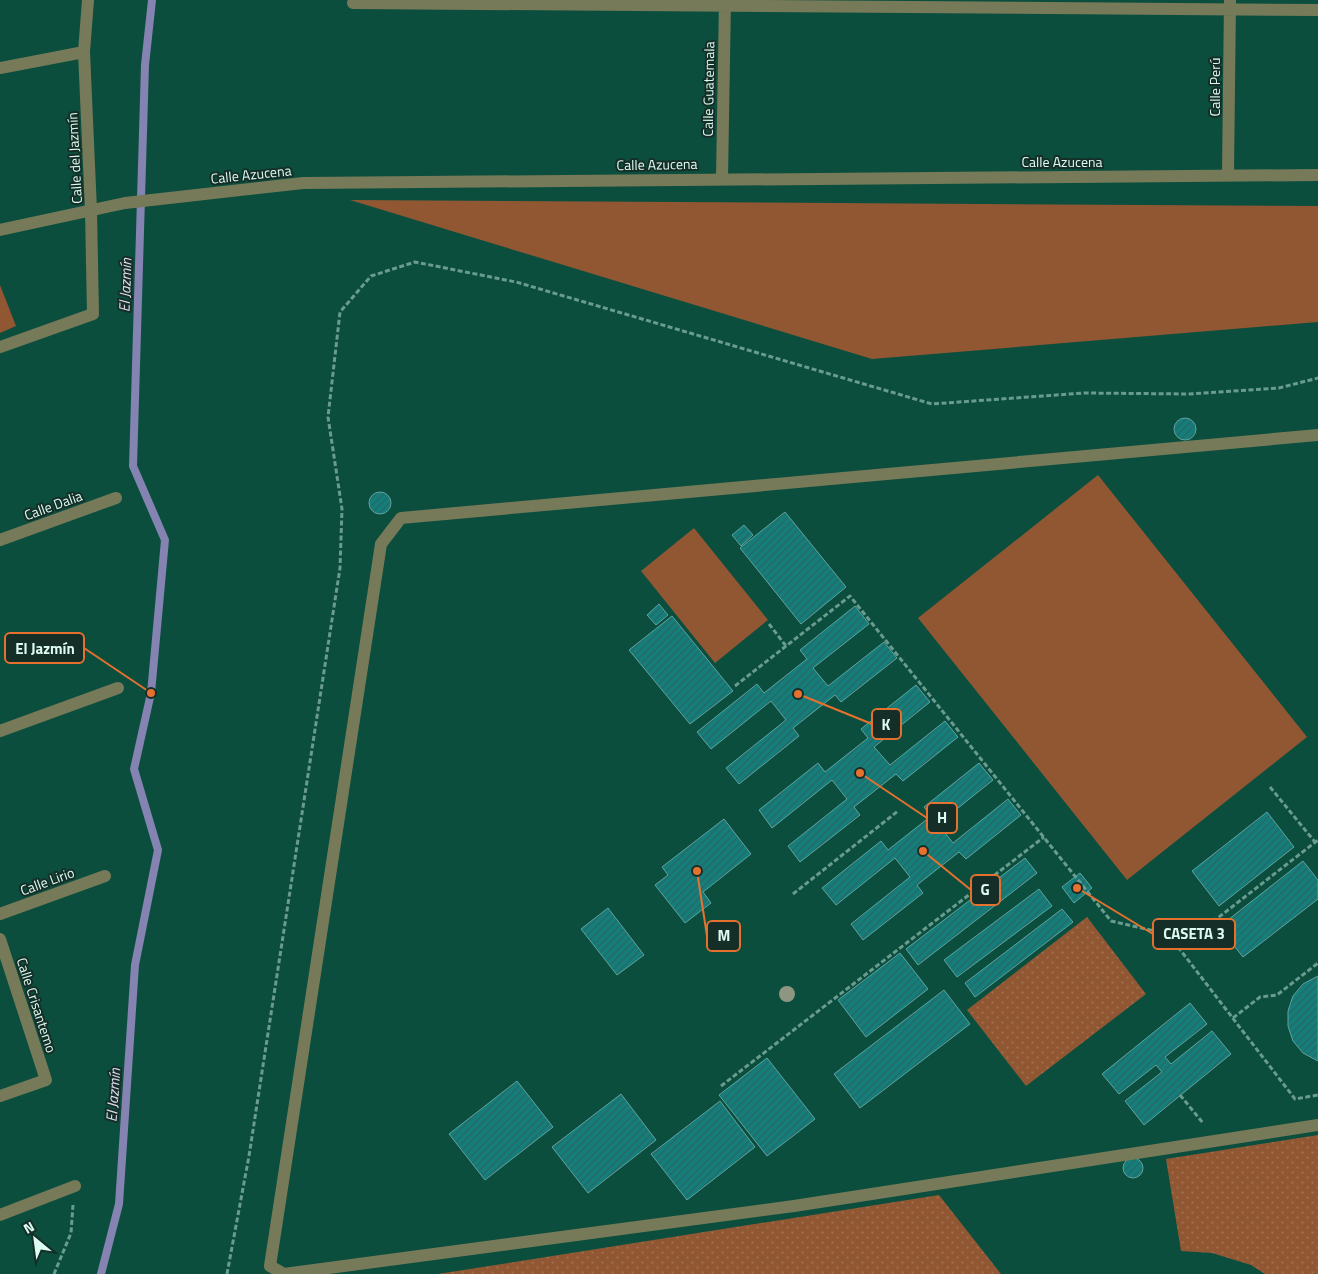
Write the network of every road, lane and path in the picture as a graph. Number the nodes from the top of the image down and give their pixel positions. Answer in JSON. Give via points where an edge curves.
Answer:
{"nodes":[{"id":1,"x":88,"y":0,"type":"edge"},
{"id":2,"x":353,"y":3,"type":"dead end"},
{"id":3,"x":724,"y":3,"type":"edge"},
{"id":4,"x":1230,"y":4,"type":"edge"},
{"id":5,"x":1318,"y":10,"type":"edge"},
{"id":6,"x":84,"y":52,"type":"junction"},
{"id":7,"x":0,"y":68,"type":"edge"},
{"id":8,"x":1228,"y":174,"type":"junction"},
{"id":9,"x":1318,"y":175,"type":"edge"},
{"id":10,"x":722,"y":178,"type":"junction"},
{"id":11,"x":91,"y":210,"type":"junction"},
{"id":12,"x":0,"y":230,"type":"edge"},
{"id":13,"x":0,"y":347,"type":"edge"},
{"id":14,"x":1318,"y":378,"type":"edge"},
{"id":15,"x":1318,"y":435,"type":"edge"},
{"id":16,"x":116,"y":498,"type":"dead end"},
{"id":17,"x":0,"y":540,"type":"edge"},
{"id":18,"x":769,"y":624,"type":"dead end"},
{"id":19,"x":786,"y":646,"type":"junction"},
{"id":20,"x":735,"y":686,"type":"dead end"},
{"id":21,"x":118,"y":688,"type":"dead end"},
{"id":22,"x":0,"y":731,"type":"edge"},
{"id":23,"x":1270,"y":787,"type":"dead end"},
{"id":24,"x":898,"y":812,"type":"dead end"},
{"id":25,"x":1044,"y":838,"type":"junction"},
{"id":26,"x":1316,"y":841,"type":"edge"},
{"id":27,"x":105,"y":876,"type":"dead end"},
{"id":28,"x":793,"y":894,"type":"dead end"},
{"id":29,"x":0,"y":914,"type":"edge"},
{"id":30,"x":1201,"y":931,"type":"dead end"},
{"id":31,"x":0,"y":939,"type":"edge"},
{"id":32,"x":1318,"y":963,"type":"edge"},
{"id":33,"x":1233,"y":1018,"type":"junction"},
{"id":34,"x":721,"y":1086,"type":"dead end"},
{"id":35,"x":1180,"y":1095,"type":"dead end"},
{"id":36,"x":0,"y":1096,"type":"edge"},
{"id":37,"x":1318,"y":1096,"type":"edge"},
{"id":38,"x":1212,"y":1121,"type":"dead end"},
{"id":39,"x":1318,"y":1125,"type":"edge"},
{"id":40,"x":75,"y":1186,"type":"joint"},
{"id":41,"x":0,"y":1215,"type":"edge"},
{"id":42,"x":54,"y":1274,"type":"edge"},
{"id":43,"x":227,"y":1274,"type":"edge"}],
"edges":[{"from":1,"to":6,"type":"street","name":"Calle del Jazmín"},
{"from":2,"to":3,"type":"street"},
{"from":3,"to":4,"type":"street"},
{"from":3,"to":10,"type":"street","name":"Calle Guatemala"},
{"from":4,"to":5,"type":"street"},
{"from":4,"to":8,"type":"street","name":"Calle Perú"},
{"from":6,"to":7,"type":"street"},
{"from":6,"to":11,"type":"street","name":"Calle del Jazmín"},
{"from":8,"to":9,"type":"street","name":"Calle Azucena"},
{"from":8,"to":10,"type":"street","name":"Calle Azucena"},
{"from":10,"to":11,"type":"street","name":"Calle Azucena","via":[[303,183],[125,203]]},
{"from":11,"to":12,"type":"street","name":"Calle Azucena"},
{"from":11,"to":13,"type":"street","name":"Calle del Jazmín","via":[[93,314]]},
{"from":14,"to":43,"type":"path","via":[[1279,388],[1188,394],[1084,393],[932,404],[516,282],[415,262],[371,276],[340,312],[328,417],[342,509],[340,568],[249,1156]]},
{"from":15,"to":39,"type":"street","via":[[401,518],[381,544],[270,1266],[284,1274],[794,1206]]},
{"from":16,"to":17,"type":"street","name":"Calle Dalia"},
{"from":18,"to":19,"type":"path"},
{"from":19,"to":20,"type":"path"},
{"from":19,"to":25,"type":"path","via":[[850,596]]},
{"from":21,"to":22,"type":"street"},
{"from":23,"to":26,"type":"path"},
{"from":24,"to":28,"type":"path"},
{"from":25,"to":33,"type":"path","via":[[1111,921],[1168,934]]},
{"from":25,"to":34,"type":"path"},
{"from":26,"to":30,"type":"path"},
{"from":27,"to":29,"type":"street","name":"Calle Lirio"},
{"from":31,"to":36,"type":"street","name":"Calle Crisantemo","via":[[46,1080]]},
{"from":32,"to":33,"type":"path","via":[[1277,995],[1260,997]]},
{"from":33,"to":37,"type":"path","via":[[1295,1099]]},
{"from":35,"to":38,"type":"path","via":[[1202,1123]]},
{"from":40,"to":41,"type":"street"},
{"from":40,"to":42,"type":"path","via":[[71,1233]]}]}
